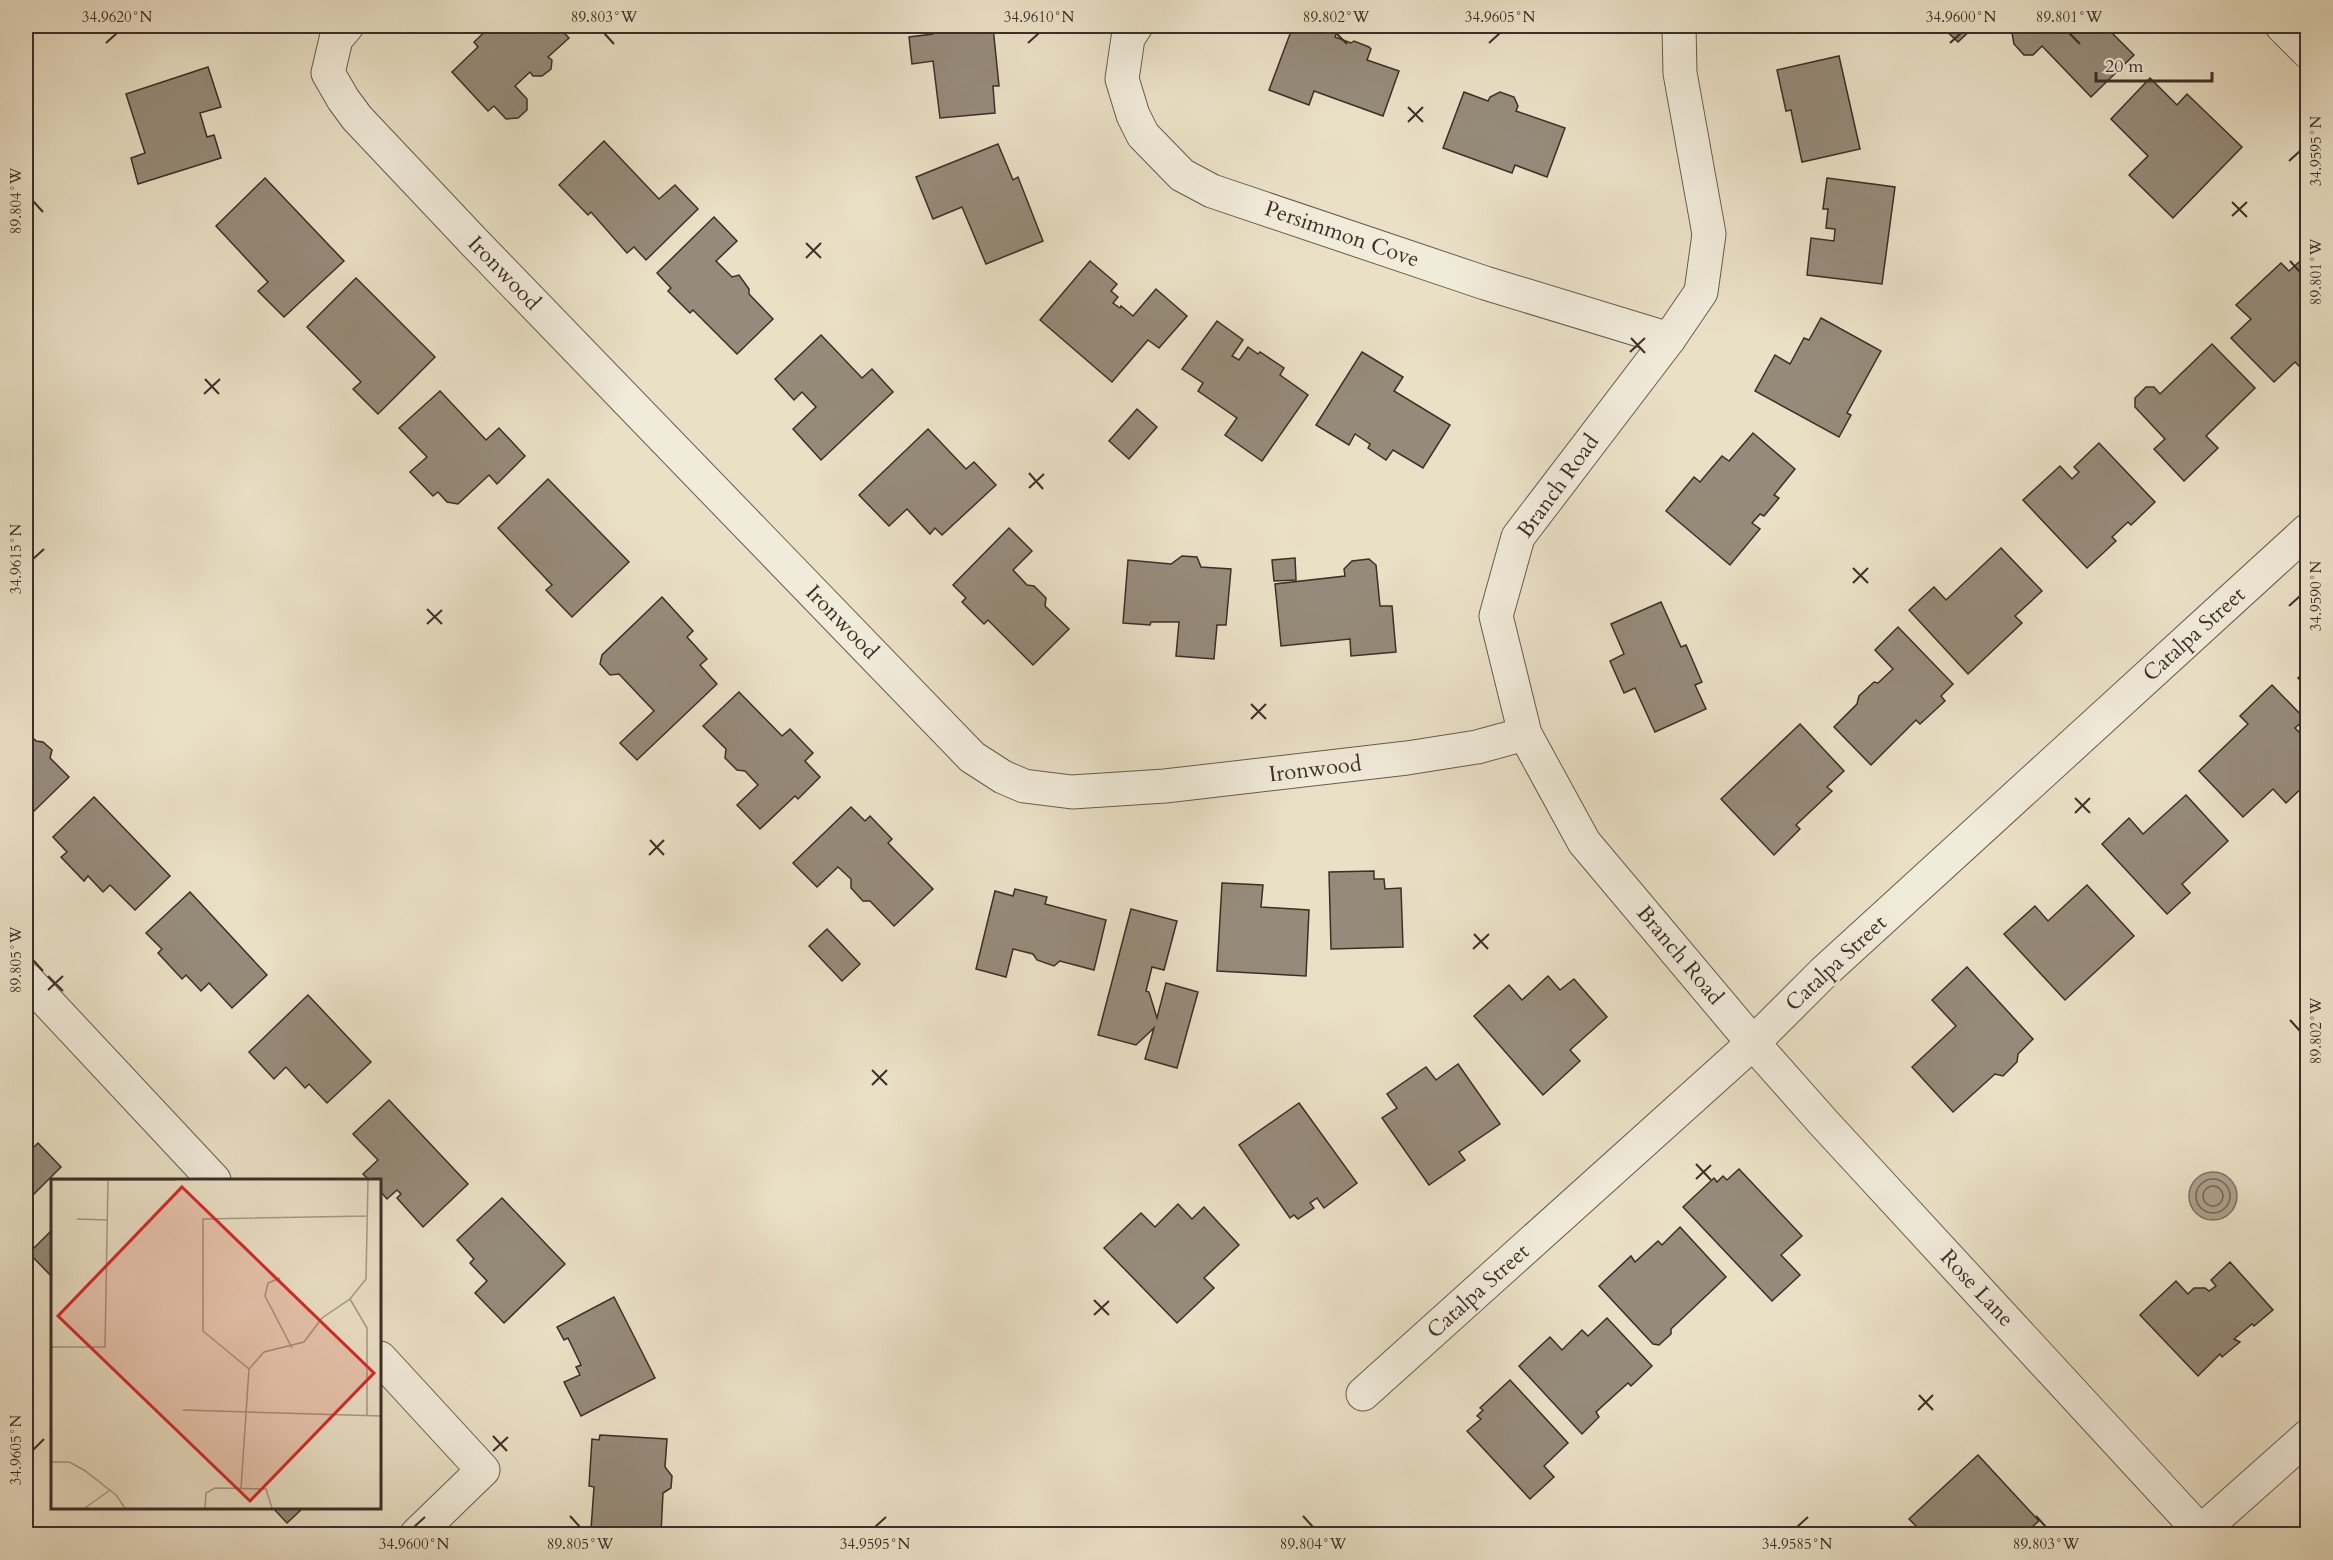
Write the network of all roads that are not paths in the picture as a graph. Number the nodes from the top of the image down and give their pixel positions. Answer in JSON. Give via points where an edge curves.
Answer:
{"nodes":[{"id":1,"x":347,"y":26,"type":"edge"},
{"id":2,"x":1136,"y":26,"type":"edge"},
{"id":3,"x":1679,"y":26,"type":"edge"},
{"id":4,"x":2282,"y":26,"type":"edge"},
{"id":5,"x":2307,"y":52,"type":"edge"},
{"id":6,"x":1669,"y":339,"type":"junction"},
{"id":7,"x":2307,"y":530,"type":"edge"},
{"id":8,"x":1525,"y":734,"type":"junction"},
{"id":9,"x":26,"y":979,"type":"edge"},
{"id":10,"x":1753,"y":1043,"type":"junction"},
{"id":11,"x":213,"y":1179,"type":"edge"},
{"id":12,"x":381,"y":1359,"type":"edge"},
{"id":13,"x":1363,"y":1394,"type":"dead end"},
{"id":14,"x":2307,"y":1436,"type":"edge"},
{"id":15,"x":2200,"y":1533,"type":"edge"},
{"id":16,"x":417,"y":1534,"type":"edge"}],
"edges":[{"from":1,"to":8,"type":"street","name":"Ironwood","via":[[336,39],[328,73],[357,118],[972,757],[1003,777],[1024,786],[1072,792],[1165,786],[1407,758],[1478,747]]},
{"from":2,"to":6,"type":"street","name":"Persimmon Cove","via":[[1128,38],[1122,79],[1130,106],[1143,135],[1182,175],[1212,190],[1343,235]]},
{"from":3,"to":6,"type":"street","name":"Branch Road","via":[[1680,73],[1709,234],[1701,292]]},
{"from":4,"to":5,"type":"street"},
{"from":6,"to":8,"type":"street","name":"Branch Road","via":[[1518,537],[1496,616]]},
{"from":7,"to":10,"type":"street","name":"Catalpa Street","via":[[1823,973]]},
{"from":8,"to":10,"type":"street","name":"Branch Road","via":[[1584,842]]},
{"from":9,"to":11,"type":"street"},
{"from":10,"to":13,"type":"street","name":"Catalpa Street"},
{"from":10,"to":15,"type":"street","name":"Rose Lane"},
{"from":12,"to":16,"type":"street","via":[[483,1470]]},
{"from":14,"to":15,"type":"street","name":"Rose Lane"}]}
